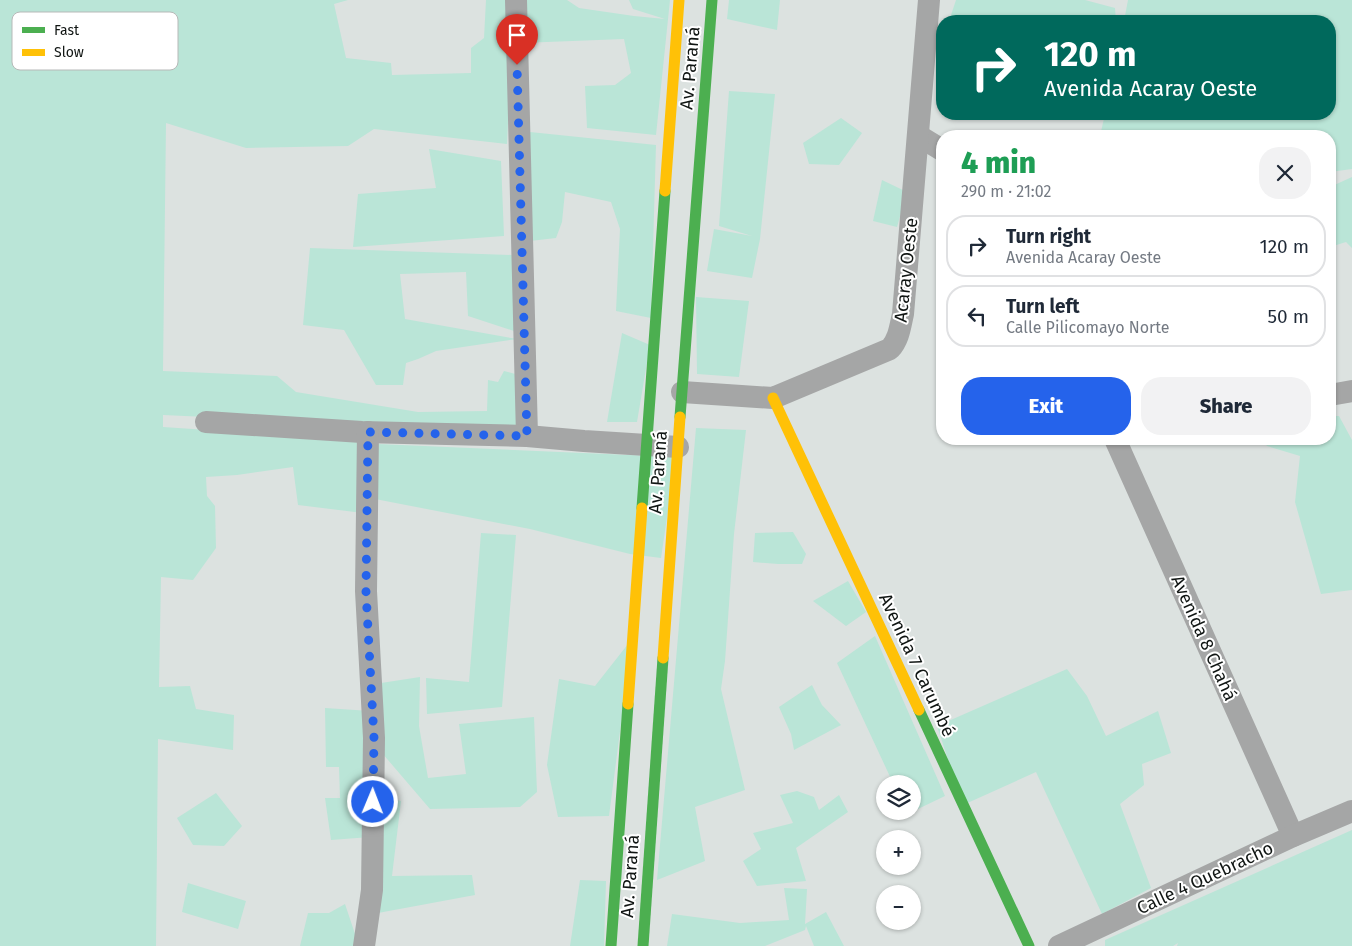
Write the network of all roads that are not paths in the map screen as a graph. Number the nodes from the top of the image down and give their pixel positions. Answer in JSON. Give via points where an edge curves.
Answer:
{"nodes":[{"id":1,"x":516,"y":0,"type":"edge"},
{"id":2,"x":679,"y":0,"type":"edge"},
{"id":3,"x":712,"y":0,"type":"edge"},
{"id":4,"x":929,"y":0,"type":"edge"},
{"id":5,"x":919,"y":136,"type":"junction"},
{"id":6,"x":936,"y":146,"type":"edge"},
{"id":7,"x":1352,"y":390,"type":"edge"},
{"id":8,"x":682,"y":392,"type":"junction"},
{"id":9,"x":1336,"y":394,"type":"edge"},
{"id":10,"x":773,"y":398,"type":"junction"},
{"id":11,"x":206,"y":422,"type":"dead end"},
{"id":12,"x":368,"y":432,"type":"junction"},
{"id":13,"x":527,"y":436,"type":"junction"},
{"id":14,"x":646,"y":445,"type":"junction"},
{"id":15,"x":1118,"y":445,"type":"edge"},
{"id":16,"x":678,"y":447,"type":"junction"},
{"id":17,"x":1352,"y":811,"type":"edge"},
{"id":18,"x":1293,"y":836,"type":"junction"},
{"id":19,"x":364,"y":946,"type":"edge"},
{"id":20,"x":611,"y":946,"type":"edge"},
{"id":21,"x":643,"y":946,"type":"edge"},
{"id":22,"x":1029,"y":946,"type":"edge"},
{"id":23,"x":1059,"y":946,"type":"edge"}],
"edges":[{"from":1,"to":13,"type":"street"},
{"from":2,"to":14,"type":"street","name":"Av. Paraná"},
{"from":3,"to":8,"type":"street","name":"Av. Paraná"},
{"from":4,"to":5,"type":"street","name":"Acaray Oeste"},
{"from":5,"to":6,"type":"street"},
{"from":5,"to":10,"type":"street","name":"Acaray Oeste","via":[[903,314],[895,343],[890,349]]},
{"from":7,"to":9,"type":"street"},
{"from":8,"to":10,"type":"street","name":"Acaray Oeste"},
{"from":8,"to":16,"type":"street","name":"Av. Paraná"},
{"from":10,"to":22,"type":"street","name":"Avenida 7 Carumbé"},
{"from":11,"to":12,"type":"street"},
{"from":12,"to":13,"type":"street"},
{"from":12,"to":19,"type":"street","via":[[366,592],[374,738],[372,890]]},
{"from":13,"to":14,"type":"street"},
{"from":14,"to":16,"type":"street"},
{"from":14,"to":20,"type":"street","name":"Av. Paraná"},
{"from":15,"to":18,"type":"street","name":"Avenida 8 Chahá"},
{"from":16,"to":21,"type":"street","name":"Av. Paraná"},
{"from":17,"to":18,"type":"street","name":"Calle 4 Quebracho"},
{"from":18,"to":23,"type":"street","name":"Calle 4 Quebracho"}]}
